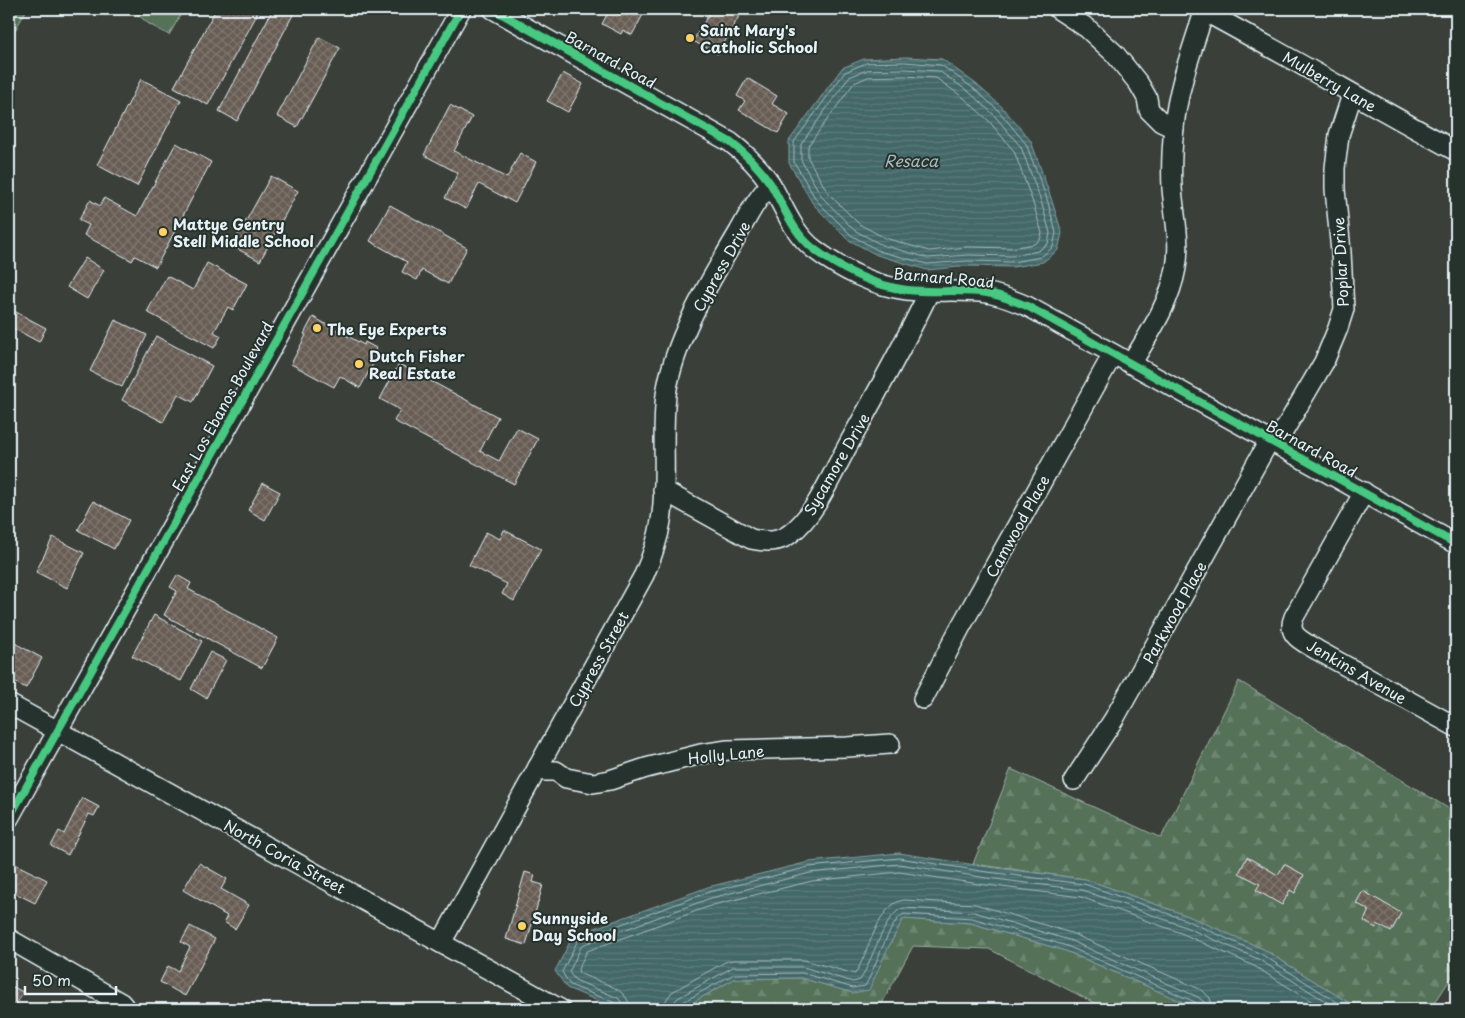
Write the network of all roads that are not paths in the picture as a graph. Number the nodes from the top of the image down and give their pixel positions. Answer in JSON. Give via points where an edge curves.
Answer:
{"nodes":[{"id":1,"x":461,"y":9,"type":"edge"},
{"id":2,"x":493,"y":9,"type":"edge"},
{"id":3,"x":1058,"y":9,"type":"edge"},
{"id":4,"x":1204,"y":10,"type":"edge"},
{"id":5,"x":1352,"y":95,"type":"junction"},
{"id":6,"x":1174,"y":128,"type":"junction"},
{"id":7,"x":1456,"y":151,"type":"edge"},
{"id":8,"x":771,"y":185,"type":"junction"},
{"id":9,"x":929,"y":292,"type":"junction"},
{"id":10,"x":677,"y":352,"type":"joint"},
{"id":11,"x":1113,"y":354,"type":"junction"},
{"id":12,"x":1131,"y":364,"type":"junction"},
{"id":13,"x":1272,"y":442,"type":"junction"},
{"id":14,"x":663,"y":490,"type":"junction"},
{"id":15,"x":1364,"y":492,"type":"junction"},
{"id":16,"x":1456,"y":544,"type":"edge"},
{"id":17,"x":923,"y":699,"type":"dead end"},
{"id":18,"x":9,"y":704,"type":"edge"},
{"id":19,"x":1456,"y":727,"type":"edge"},
{"id":20,"x":56,"y":730,"type":"junction"},
{"id":21,"x":890,"y":744,"type":"dead end"},
{"id":22,"x":538,"y":767,"type":"junction"},
{"id":23,"x":1074,"y":780,"type":"dead end"},
{"id":24,"x":9,"y":818,"type":"edge"},
{"id":25,"x":9,"y":940,"type":"edge"},
{"id":26,"x":441,"y":942,"type":"junction"},
{"id":27,"x":126,"y":1009,"type":"edge"},
{"id":28,"x":560,"y":1009,"type":"edge"}],
"edges":[{"from":1,"to":20,"type":"street","name":"East Los Ebanos Boulevard"},
{"from":2,"to":8,"type":"street","name":"Barnard Road","via":[[730,142],[746,154]]},
{"from":3,"to":6,"type":"street","via":[[1087,28],[1115,54],[1147,98],[1150,110],[1161,122]]},
{"from":4,"to":5,"type":"street","name":"Mulberry Lane"},
{"from":4,"to":6,"type":"street","via":[[1180,89]]},
{"from":5,"to":7,"type":"street","name":"Mulberry Lane"},
{"from":5,"to":13,"type":"street","name":"Poplar Drive","via":[[1339,135],[1335,168],[1344,309],[1324,362]]},
{"from":6,"to":12,"type":"street","via":[[1172,188],[1178,231],[1176,268],[1153,328]]},
{"from":8,"to":9,"type":"street","name":"Barnard Road","via":[[799,234],[828,259],[885,285]]},
{"from":8,"to":10,"type":"street","name":"Cypress Drive","via":[[760,196],[730,248],[694,313]]},
{"from":9,"to":11,"type":"street","name":"Barnard Road","via":[[987,293],[1005,297]]},
{"from":9,"to":14,"type":"street","name":"Sycamore Drive","via":[[821,494],[801,525],[789,535],[777,541],[751,539]]},
{"from":10,"to":14,"type":"street","name":"Cypress Street","via":[[666,396]]},
{"from":11,"to":12,"type":"street","name":"Barnard Road"},
{"from":11,"to":17,"type":"street","name":"Camwood Place"},
{"from":12,"to":13,"type":"street","name":"Barnard Road"},
{"from":13,"to":15,"type":"street","name":"Barnard Road"},
{"from":13,"to":23,"type":"street","name":"Parkwood Place","via":[[1114,719]]},
{"from":14,"to":22,"type":"street","name":"Cypress Street","via":[[657,539],[644,575]]},
{"from":15,"to":16,"type":"street","name":"Barnard Road"},
{"from":15,"to":19,"type":"street","name":"Jenkins Avenue","via":[[1294,618],[1292,631],[1317,650]]},
{"from":18,"to":20,"type":"street","name":"North Coria Street"},
{"from":20,"to":24,"type":"street","name":"East Los Ebanos Boulevard"},
{"from":20,"to":26,"type":"street","name":"North Coria Street"},
{"from":21,"to":22,"type":"street","name":"Holly Lane","via":[[728,750],[701,754],[593,783]]},
{"from":22,"to":26,"type":"street","name":"Cypress Street"},
{"from":25,"to":27,"type":"street","via":[[121,1003]]},
{"from":26,"to":28,"type":"street","name":"North Coria Street"}]}
